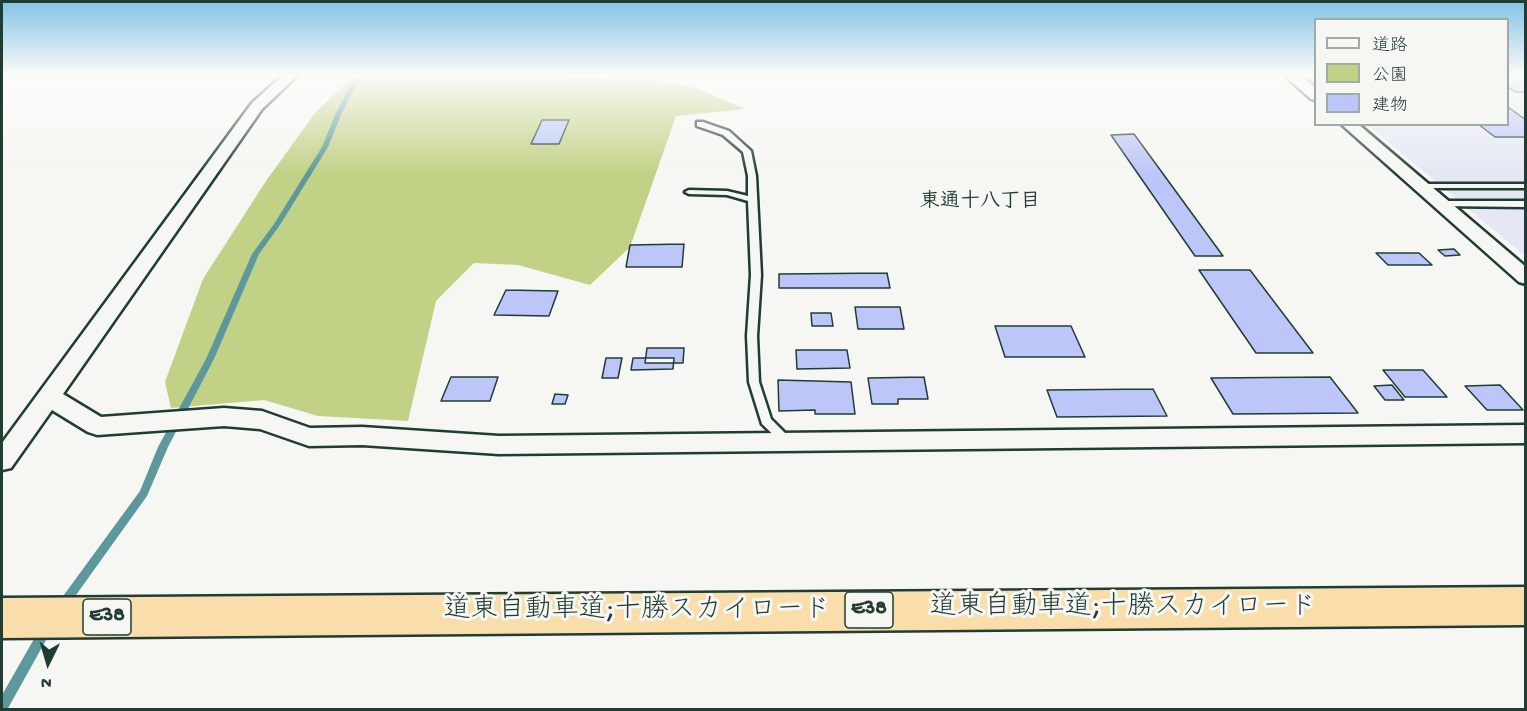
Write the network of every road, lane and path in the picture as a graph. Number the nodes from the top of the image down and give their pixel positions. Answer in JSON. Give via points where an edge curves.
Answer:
{"nodes":[{"id":1,"x":255,"y":108,"type":"edge"},
{"id":2,"x":700,"y":124,"type":"dead end"},
{"id":3,"x":1350,"y":126,"type":"edge"},
{"id":4,"x":1419,"y":186,"type":"junction"},
{"id":5,"x":1526,"y":186,"type":"edge"},
{"id":6,"x":689,"y":192,"type":"dead end"},
{"id":7,"x":752,"y":199,"type":"junction"},
{"id":8,"x":1440,"y":204,"type":"junction"},
{"id":9,"x":1526,"y":204,"type":"edge"},
{"id":10,"x":1526,"y":278,"type":"edge"},
{"id":11,"x":48,"y":396,"type":"junction"},
{"id":12,"x":1526,"y":434,"type":"edge"},
{"id":13,"x":789,"y":442,"type":"junction"},
{"id":14,"x":2,"y":461,"type":"edge"},
{"id":15,"x":1526,"y":606,"type":"edge"},
{"id":16,"x":2,"y":618,"type":"edge"}],
"edges":[{"from":1,"to":11,"type":"street"},
{"from":2,"to":7,"type":"lane","via":[[726,133],[747,151]]},
{"from":3,"to":4,"type":"street"},
{"from":4,"to":5,"type":"lane"},
{"from":4,"to":8,"type":"street"},
{"from":6,"to":7,"type":"lane","via":[[727,193]]},
{"from":7,"to":13,"type":"lane","via":[[756,275],[754,381],[765,421]]},
{"from":8,"to":9,"type":"lane"},
{"from":8,"to":10,"type":"street"},
{"from":11,"to":13,"type":"street","via":[[97,426],[224,417],[262,420],[309,437],[362,436],[499,445]]},
{"from":11,"to":14,"type":"street"},
{"from":12,"to":13,"type":"street"},
{"from":15,"to":16,"type":"highway","name":"道東自動車道;十勝スカイロード","number":"E38"}]}
